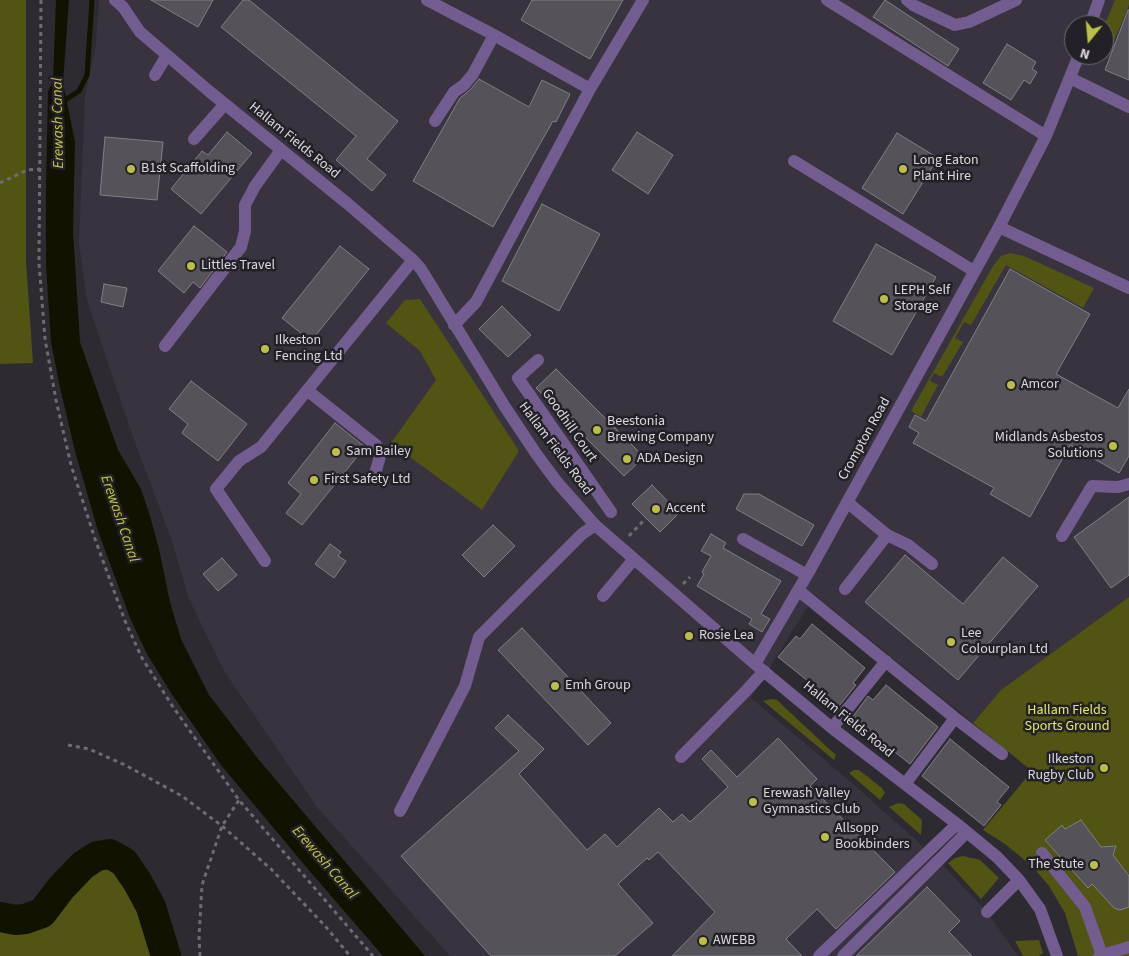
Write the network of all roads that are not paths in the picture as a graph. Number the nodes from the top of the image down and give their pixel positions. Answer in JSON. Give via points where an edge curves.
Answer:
{"nodes":[{"id":1,"x":427,"y":0,"type":"edge"},
{"id":2,"x":643,"y":0,"type":"edge"},
{"id":3,"x":827,"y":0,"type":"edge"},
{"id":4,"x":907,"y":0,"type":"edge"},
{"id":5,"x":1016,"y":0,"type":"edge"},
{"id":6,"x":1095,"y":1,"type":"edge"},
{"id":7,"x":120,"y":2,"type":"edge"},
{"id":8,"x":1092,"y":15,"type":"edge"},
{"id":9,"x":494,"y":35,"type":"junction"},
{"id":10,"x":167,"y":55,"type":"junction"},
{"id":11,"x":1075,"y":65,"type":"edge"},
{"id":12,"x":156,"y":75,"type":"dead end"},
{"id":13,"x":1070,"y":78,"type":"junction"},
{"id":14,"x":590,"y":89,"type":"junction"},
{"id":15,"x":225,"y":104,"type":"junction"},
{"id":16,"x":1129,"y":107,"type":"edge"},
{"id":17,"x":435,"y":120,"type":"dead end"},
{"id":18,"x":1046,"y":136,"type":"junction"},
{"id":19,"x":194,"y":139,"type":"dead end"},
{"id":20,"x":281,"y":150,"type":"junction"},
{"id":21,"x":794,"y":161,"type":"dead end"},
{"id":22,"x":999,"y":227,"type":"junction"},
{"id":23,"x":413,"y":260,"type":"junction"},
{"id":24,"x":974,"y":271,"type":"junction"},
{"id":25,"x":1129,"y":288,"type":"edge"},
{"id":26,"x":454,"y":325,"type":"junction"},
{"id":27,"x":165,"y":346,"type":"dead end"},
{"id":28,"x":538,"y":360,"type":"dead end"},
{"id":29,"x":308,"y":391,"type":"junction"},
{"id":30,"x":374,"y":477,"type":"dead end"},
{"id":31,"x":1129,"y":484,"type":"edge"},
{"id":32,"x":847,"y":502,"type":"junction"},
{"id":33,"x":611,"y":512,"type":"dead end"},
{"id":34,"x":595,"y":525,"type":"junction"},
{"id":35,"x":887,"y":536,"type":"junction"},
{"id":36,"x":1062,"y":536,"type":"dead end"},
{"id":37,"x":743,"y":538,"type":"dead end"},
{"id":38,"x":634,"y":559,"type":"junction"},
{"id":39,"x":265,"y":561,"type":"dead end"},
{"id":40,"x":932,"y":564,"type":"dead end"},
{"id":41,"x":806,"y":575,"type":"junction"},
{"id":42,"x":846,"y":589,"type":"dead end"},
{"id":43,"x":798,"y":590,"type":"junction"},
{"id":44,"x":604,"y":596,"type":"dead end"},
{"id":45,"x":886,"y":661,"type":"junction"},
{"id":46,"x":759,"y":668,"type":"junction"},
{"id":47,"x":955,"y":718,"type":"junction"},
{"id":48,"x":832,"y":728,"type":"junction"},
{"id":49,"x":1002,"y":754,"type":"dead end"},
{"id":50,"x":680,"y":757,"type":"dead end"},
{"id":51,"x":905,"y":784,"type":"junction"},
{"id":52,"x":400,"y":811,"type":"dead end"},
{"id":53,"x":962,"y":828,"type":"junction"},
{"id":54,"x":1042,"y":854,"type":"dead end"},
{"id":55,"x":1019,"y":880,"type":"junction"},
{"id":56,"x":987,"y":912,"type":"dead end"},
{"id":57,"x":1129,"y":947,"type":"edge"},
{"id":58,"x":1100,"y":955,"type":"edge"},
{"id":59,"x":819,"y":956,"type":"edge"},
{"id":60,"x":843,"y":956,"type":"edge"},
{"id":61,"x":1057,"y":956,"type":"edge"}],
"edges":[{"from":1,"to":9,"type":"street"},
{"from":2,"to":14,"type":"street"},
{"from":3,"to":18,"type":"street"},
{"from":4,"to":5,"type":"street","via":[[955,25],[969,22]]},
{"from":6,"to":8,"type":"street"},
{"from":7,"to":10,"type":"street","name":"Hallam Fields Road","via":[[140,32]]},
{"from":9,"to":14,"type":"street"},
{"from":9,"to":17,"type":"street","via":[[473,74],[454,92]]},
{"from":10,"to":12,"type":"street"},
{"from":10,"to":15,"type":"street","name":"Hallam Fields Road"},
{"from":11,"to":13,"type":"street","name":"Crompton Road"},
{"from":13,"to":16,"type":"street"},
{"from":13,"to":18,"type":"street","name":"Crompton Road"},
{"from":14,"to":26,"type":"street","via":[[476,302]]},
{"from":15,"to":19,"type":"street"},
{"from":15,"to":20,"type":"street","name":"Hallam Fields Road"},
{"from":18,"to":22,"type":"street","name":"Crompton Road"},
{"from":20,"to":23,"type":"street","name":"Hallam Fields Road"},
{"from":20,"to":27,"type":"street","via":[[245,205],[242,247]]},
{"from":21,"to":24,"type":"street"},
{"from":22,"to":24,"type":"street","name":"Crompton Road"},
{"from":22,"to":25,"type":"street"},
{"from":23,"to":26,"type":"street","name":"Hallam Fields Road"},
{"from":23,"to":29,"type":"street"},
{"from":24,"to":32,"type":"street","name":"Crompton Road"},
{"from":26,"to":34,"type":"street","name":"Hallam Fields Road","via":[[557,482]]},
{"from":28,"to":33,"type":"street","name":"Goodhill Court","via":[[518,378]]},
{"from":29,"to":30,"type":"street","via":[[376,445],[381,453]]},
{"from":29,"to":39,"type":"street","via":[[261,447],[239,461],[216,489]]},
{"from":31,"to":36,"type":"street","via":[[1092,486]]},
{"from":32,"to":35,"type":"street"},
{"from":32,"to":41,"type":"street","name":"Crompton Road"},
{"from":34,"to":38,"type":"street","name":"Hallam Fields Road"},
{"from":34,"to":52,"type":"street","via":[[479,636],[465,686]]},
{"from":35,"to":40,"type":"street","via":[[908,545]]},
{"from":35,"to":42,"type":"street"},
{"from":37,"to":41,"type":"street"},
{"from":38,"to":44,"type":"street"},
{"from":38,"to":46,"type":"street","name":"Hallam Fields Road"},
{"from":41,"to":43,"type":"street","name":"Crompton Road"},
{"from":43,"to":45,"type":"street"},
{"from":43,"to":46,"type":"street","name":"Crompton Road"},
{"from":45,"to":47,"type":"street"},
{"from":45,"to":48,"type":"street"},
{"from":46,"to":48,"type":"street","name":"Hallam Fields Road"},
{"from":46,"to":50,"type":"street","name":"Crompton Road","via":[[745,692]]},
{"from":47,"to":49,"type":"street"},
{"from":47,"to":51,"type":"street"},
{"from":48,"to":51,"type":"street","name":"Hallam Fields Road"},
{"from":51,"to":53,"type":"street","name":"Hallam Fields Road"},
{"from":53,"to":55,"type":"street","name":"Hallam Fields Road"},
{"from":53,"to":59,"type":"street"},
{"from":53,"to":60,"type":"street"},
{"from":54,"to":58,"type":"street","via":[[1085,907]]},
{"from":55,"to":56,"type":"street"},
{"from":55,"to":61,"type":"street","name":"Hallam Fields Road","via":[[1040,909]]},
{"from":57,"to":58,"type":"street"}]}
